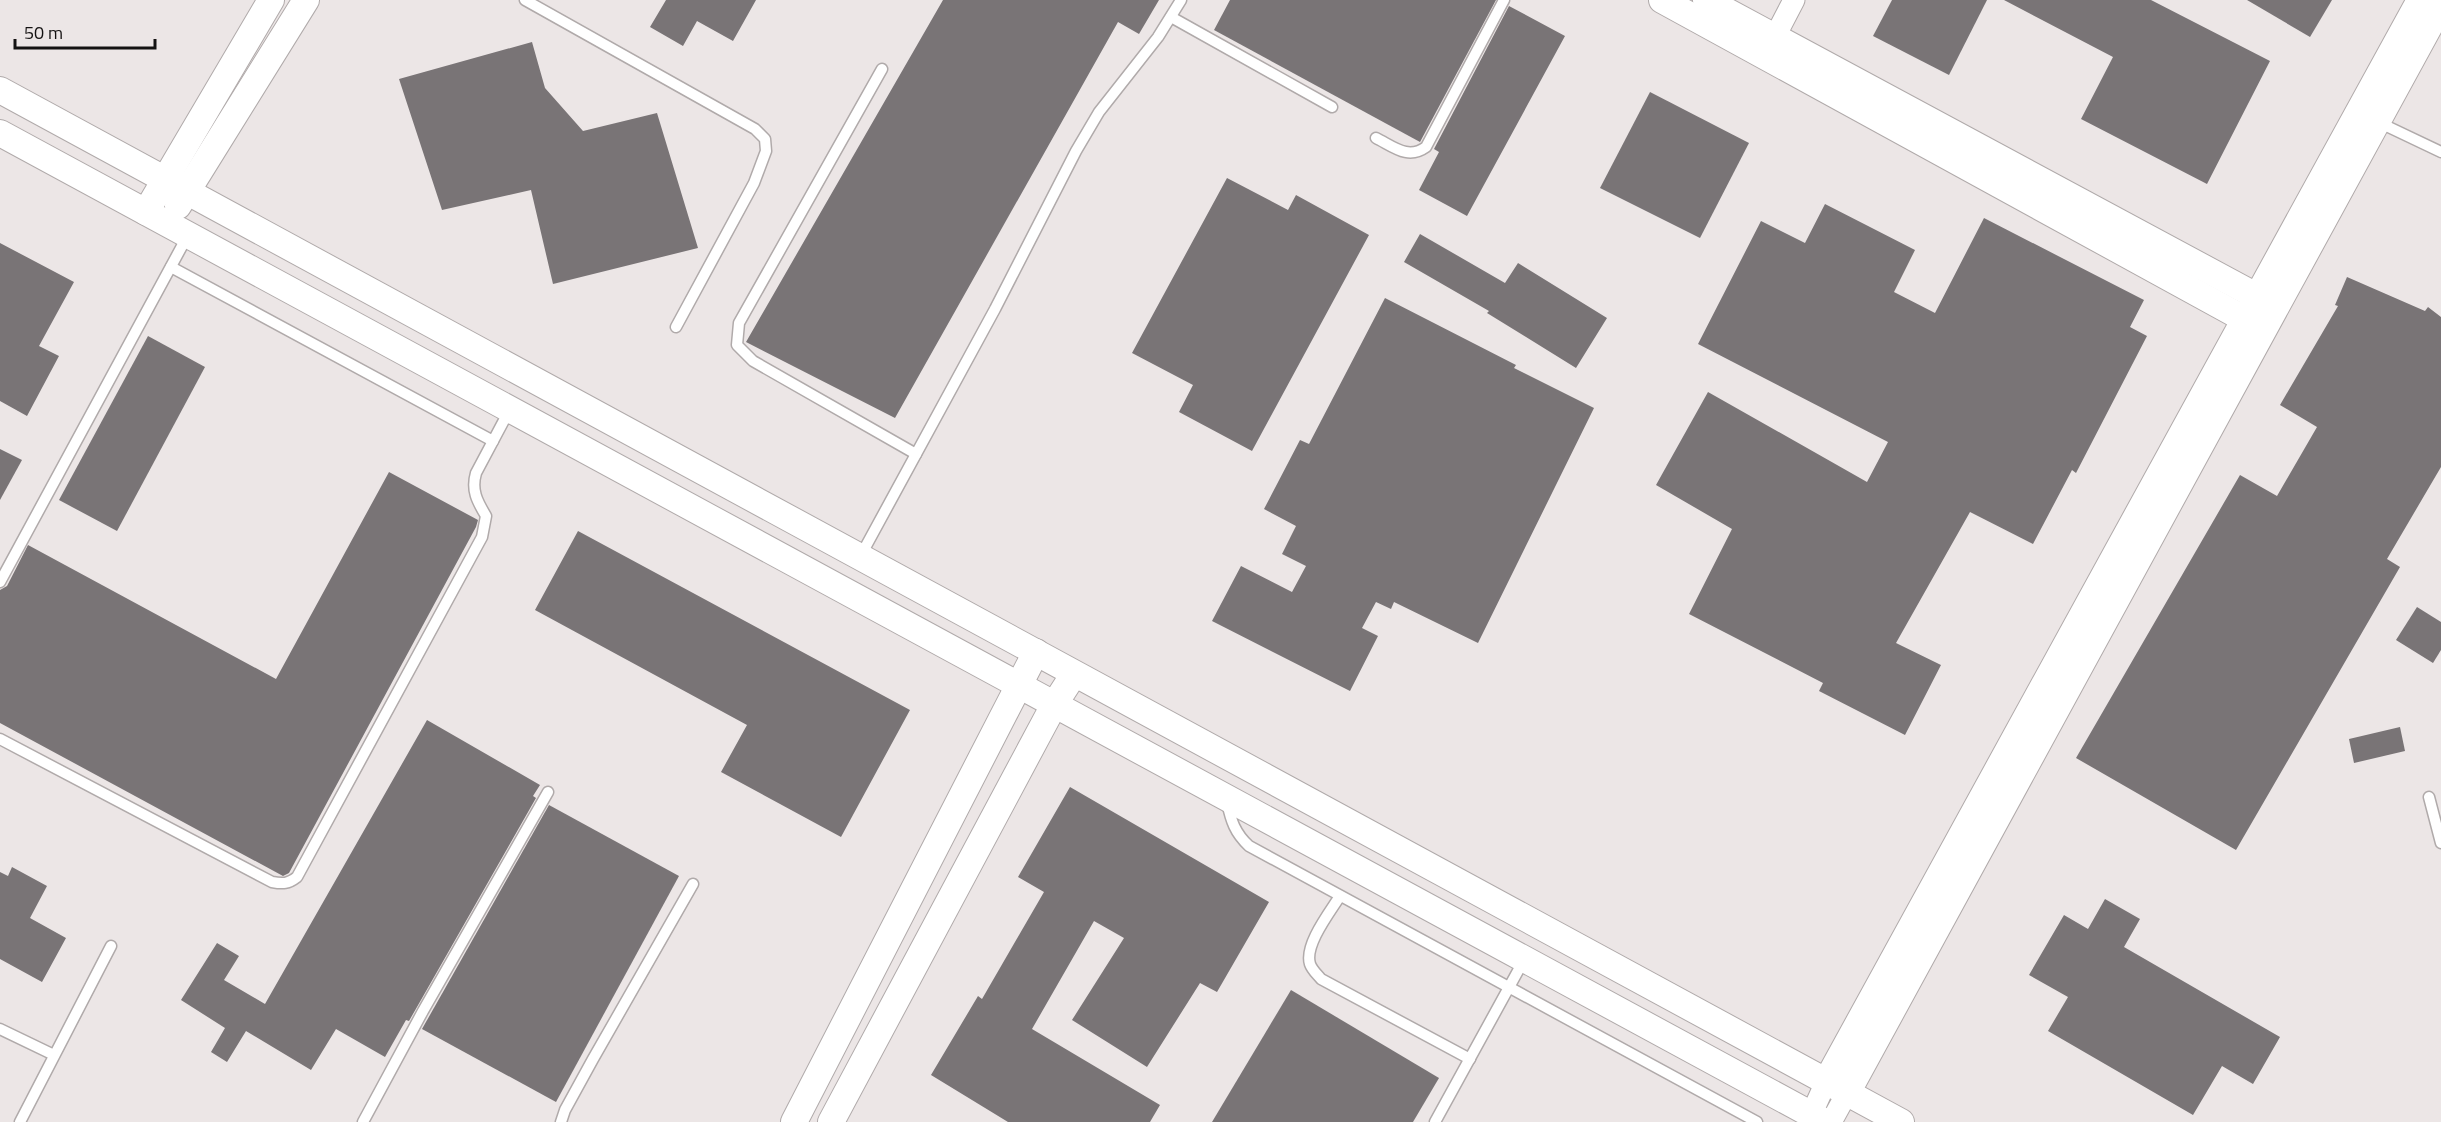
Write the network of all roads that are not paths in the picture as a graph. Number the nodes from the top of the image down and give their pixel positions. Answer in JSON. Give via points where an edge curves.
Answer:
{"nodes":[{"id":1,"x":271,"y":0,"type":"edge"},
{"id":2,"x":306,"y":0,"type":"edge"},
{"id":3,"x":525,"y":0,"type":"edge"},
{"id":4,"x":1181,"y":0,"type":"edge"},
{"id":5,"x":1504,"y":0,"type":"edge"},
{"id":6,"x":1662,"y":0,"type":"edge"},
{"id":7,"x":1706,"y":0,"type":"edge"},
{"id":8,"x":1794,"y":0,"type":"edge"},
{"id":9,"x":2420,"y":0,"type":"edge"},
{"id":10,"x":2441,"y":5,"type":"edge"},
{"id":11,"x":1171,"y":17,"type":"junction"},
{"id":12,"x":1770,"y":47,"type":"junction"},
{"id":13,"x":882,"y":69,"type":"dead end"},
{"id":14,"x":0,"y":90,"type":"edge"},
{"id":15,"x":1332,"y":107,"type":"dead end"},
{"id":16,"x":2378,"y":122,"type":"junction"},
{"id":17,"x":0,"y":133,"type":"edge"},
{"id":18,"x":1376,"y":138,"type":"dead end"},
{"id":19,"x":2441,"y":152,"type":"edge"},
{"id":20,"x":164,"y":179,"type":"junction"},
{"id":21,"x":186,"y":191,"type":"junction"},
{"id":22,"x":167,"y":224,"type":"junction"},
{"id":23,"x":171,"y":267,"type":"junction"},
{"id":24,"x":2267,"y":302,"type":"junction"},
{"id":25,"x":2254,"y":325,"type":"junction"},
{"id":26,"x":676,"y":327,"type":"dead end"},
{"id":27,"x":510,"y":409,"type":"junction"},
{"id":28,"x":493,"y":441,"type":"junction"},
{"id":29,"x":916,"y":454,"type":"junction"},
{"id":30,"x":860,"y":557,"type":"junction"},
{"id":31,"x":0,"y":582,"type":"edge"},
{"id":32,"x":1035,"y":652,"type":"junction"},
{"id":33,"x":1074,"y":674,"type":"junction"},
{"id":34,"x":1020,"y":685,"type":"junction"},
{"id":35,"x":1054,"y":705,"type":"junction"},
{"id":36,"x":0,"y":739,"type":"edge"},
{"id":37,"x":548,"y":792,"type":"dead end"},
{"id":38,"x":2429,"y":797,"type":"dead end"},
{"id":39,"x":1227,"y":798,"type":"junction"},
{"id":40,"x":2441,"y":843,"type":"edge"},
{"id":41,"x":693,"y":884,"type":"dead end"},
{"id":42,"x":1340,"y":896,"type":"junction"},
{"id":43,"x":111,"y":946,"type":"dead end"},
{"id":44,"x":1525,"y":960,"type":"junction"},
{"id":45,"x":1510,"y":986,"type":"junction"},
{"id":46,"x":0,"y":1029,"type":"edge"},
{"id":47,"x":54,"y":1055,"type":"junction"},
{"id":48,"x":1470,"y":1059,"type":"junction"},
{"id":49,"x":1837,"y":1087,"type":"junction"},
{"id":50,"x":1822,"y":1120,"type":"edge"},
{"id":51,"x":20,"y":1122,"type":"edge"},
{"id":52,"x":363,"y":1122,"type":"edge"},
{"id":53,"x":561,"y":1122,"type":"edge"},
{"id":54,"x":794,"y":1122,"type":"edge"},
{"id":55,"x":831,"y":1122,"type":"edge"},
{"id":56,"x":1435,"y":1122,"type":"edge"},
{"id":57,"x":1757,"y":1122,"type":"edge"},
{"id":58,"x":1901,"y":1122,"type":"edge"}],
"edges":[{"from":1,"to":20,"type":"street"},
{"from":2,"to":21,"type":"street"},
{"from":3,"to":26,"type":"lane","via":[[755,129],[765,139],[766,151],[754,183]]},
{"from":4,"to":11,"type":"lane"},
{"from":5,"to":18,"type":"lane","via":[[1426,147],[1409,154]]},
{"from":6,"to":12,"type":"street"},
{"from":7,"to":12,"type":"street"},
{"from":8,"to":12,"type":"street"},
{"from":9,"to":24,"type":"street"},
{"from":10,"to":16,"type":"street"},
{"from":11,"to":15,"type":"lane"},
{"from":11,"to":29,"type":"lane","via":[[1099,112]]},
{"from":12,"to":24,"type":"street"},
{"from":12,"to":25,"type":"street"},
{"from":13,"to":29,"type":"lane","via":[[739,323],[737,345],[753,361]]},
{"from":14,"to":20,"type":"street"},
{"from":16,"to":19,"type":"lane"},
{"from":16,"to":24,"type":"street"},
{"from":17,"to":22,"type":"street"},
{"from":20,"to":21,"type":"street"},
{"from":20,"to":22,"type":"street"},
{"from":21,"to":22,"type":"street"},
{"from":21,"to":30,"type":"street"},
{"from":22,"to":23,"type":"lane"},
{"from":22,"to":27,"type":"street"},
{"from":23,"to":28,"type":"lane"},
{"from":23,"to":31,"type":"lane"},
{"from":24,"to":25,"type":"street"},
{"from":25,"to":49,"type":"street"},
{"from":27,"to":28,"type":"lane"},
{"from":27,"to":34,"type":"street"},
{"from":28,"to":36,"type":"lane","via":[[473,484],[486,516],[482,537],[297,877],[290,883],[272,882]]},
{"from":29,"to":30,"type":"lane"},
{"from":30,"to":32,"type":"street"},
{"from":32,"to":33,"type":"street"},
{"from":32,"to":34,"type":"street"},
{"from":33,"to":35,"type":"street"},
{"from":33,"to":49,"type":"street"},
{"from":34,"to":35,"type":"street"},
{"from":34,"to":54,"type":"street"},
{"from":35,"to":39,"type":"street"},
{"from":35,"to":55,"type":"street"},
{"from":37,"to":52,"type":"lane"},
{"from":38,"to":40,"type":"lane"},
{"from":39,"to":42,"type":"lane","via":[[1237,835],[1249,846]]},
{"from":39,"to":44,"type":"street"},
{"from":41,"to":53,"type":"lane"},
{"from":42,"to":45,"type":"lane"},
{"from":42,"to":48,"type":"lane","via":[[1314,938],[1308,956],[1311,967],[1321,979]]},
{"from":43,"to":47,"type":"lane"},
{"from":44,"to":45,"type":"lane"},
{"from":44,"to":50,"type":"street"},
{"from":45,"to":48,"type":"lane"},
{"from":45,"to":57,"type":"lane"},
{"from":46,"to":47,"type":"lane"},
{"from":47,"to":51,"type":"lane"},
{"from":48,"to":56,"type":"lane"},
{"from":49,"to":50,"type":"street"},
{"from":49,"to":58,"type":"street"}]}
